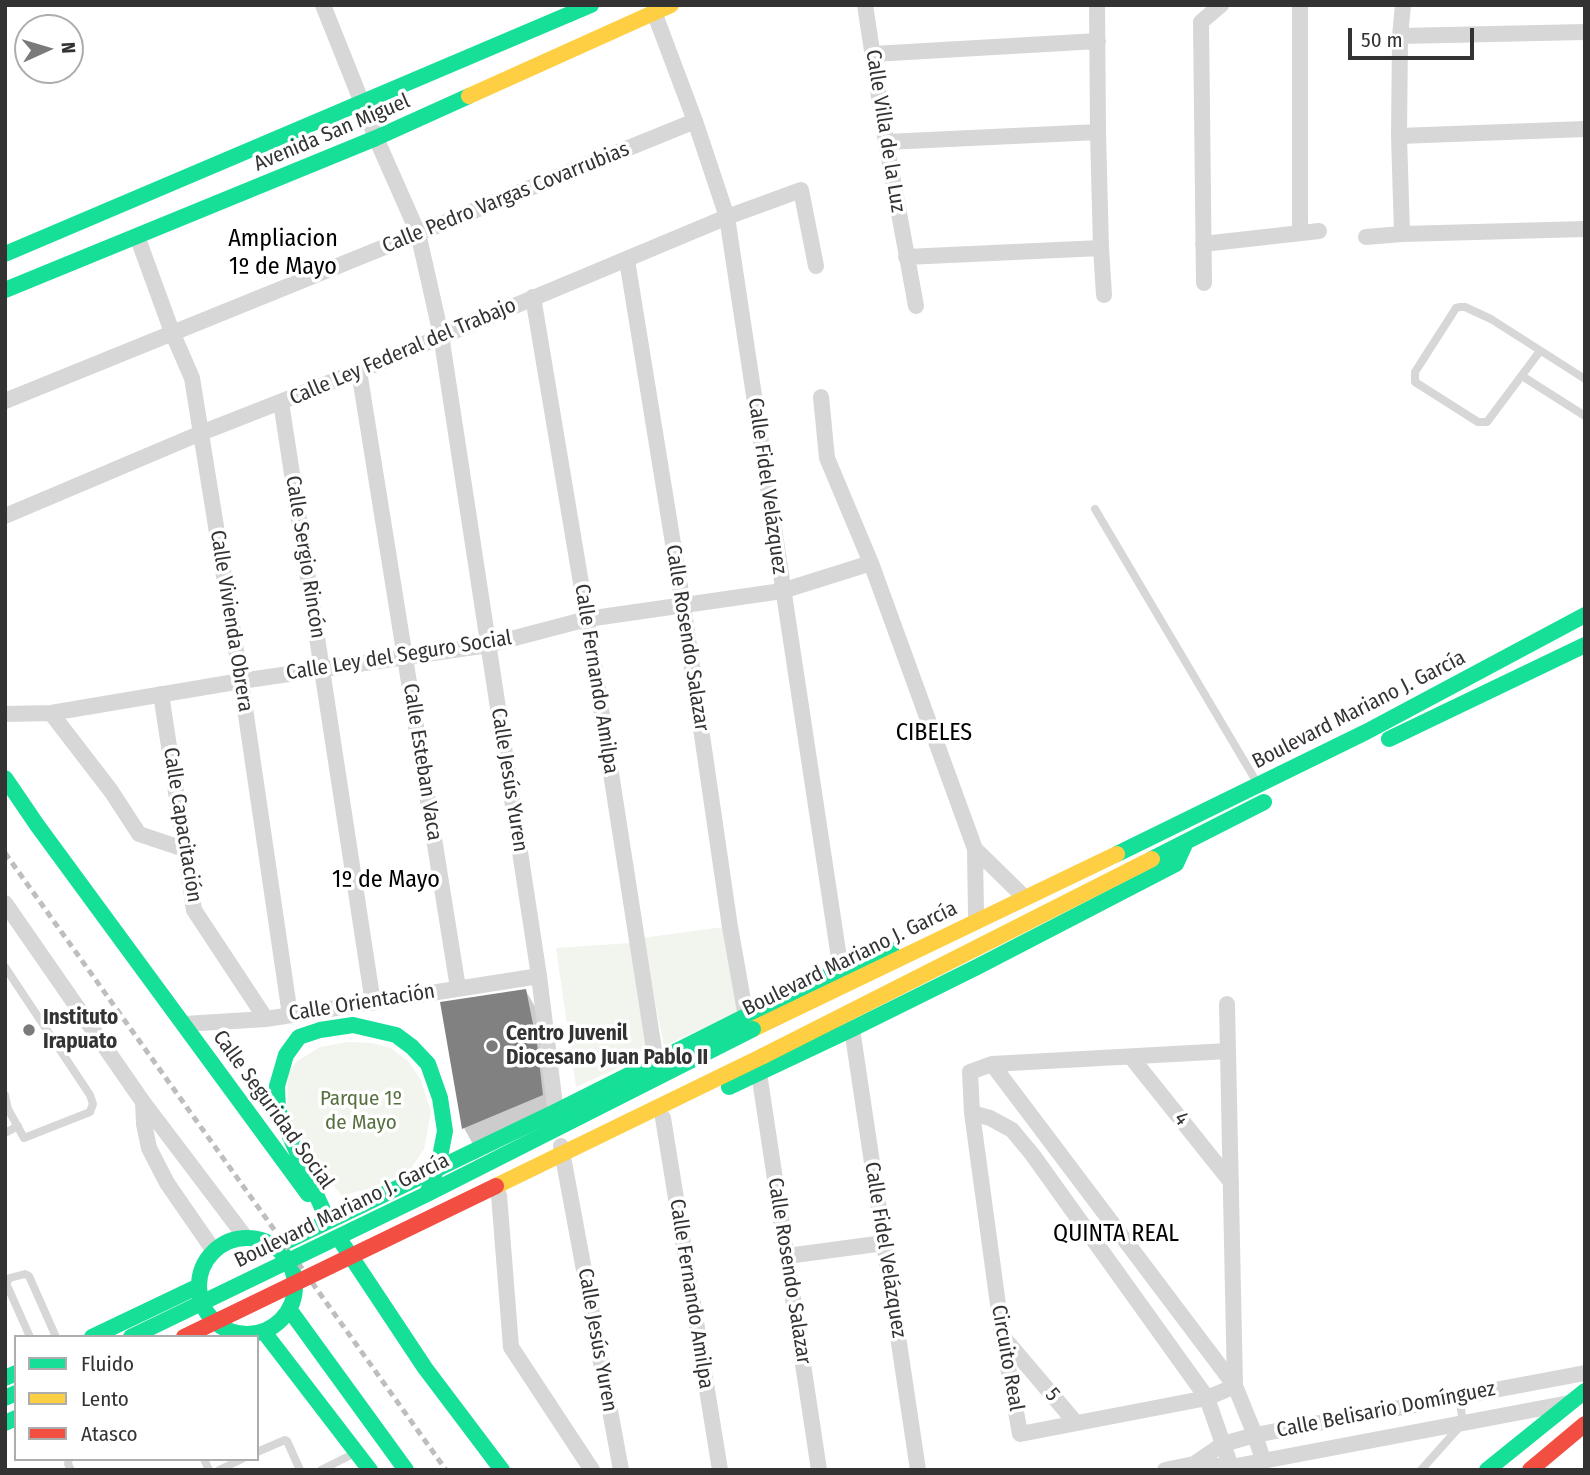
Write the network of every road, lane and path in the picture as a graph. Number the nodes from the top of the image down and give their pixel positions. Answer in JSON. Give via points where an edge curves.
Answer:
{"nodes":[{"id":1,"x":323,"y":5,"type":"edge"},
{"id":2,"x":591,"y":5,"type":"edge"},
{"id":3,"x":671,"y":5,"type":"edge"},
{"id":4,"x":865,"y":5,"type":"edge"},
{"id":5,"x":1097,"y":5,"type":"edge"},
{"id":6,"x":1221,"y":5,"type":"edge"},
{"id":7,"x":1300,"y":5,"type":"edge"},
{"id":8,"x":1403,"y":5,"type":"edge"},
{"id":9,"x":654,"y":12,"type":"junction"},
{"id":10,"x":1585,"y":32,"type":"edge"},
{"id":11,"x":1400,"y":36,"type":"junction"},
{"id":12,"x":1098,"y":41,"type":"junction"},
{"id":13,"x":873,"y":54,"type":"junction"},
{"id":14,"x":362,"y":101,"type":"junction"},
{"id":15,"x":695,"y":121,"type":"junction"},
{"id":16,"x":1585,"y":128,"type":"edge"},
{"id":17,"x":1098,"y":132,"type":"junction"},
{"id":18,"x":1399,"y":136,"type":"junction"},
{"id":19,"x":376,"y":138,"type":"junction"},
{"id":20,"x":886,"y":142,"type":"junction"},
{"id":21,"x":727,"y":217,"type":"junction"},
{"id":22,"x":1585,"y":229,"type":"edge"},
{"id":23,"x":1319,"y":231,"type":"dead end"},
{"id":24,"x":1300,"y":232,"type":"junction"},
{"id":25,"x":418,"y":233,"type":"junction"},
{"id":26,"x":1402,"y":234,"type":"junction"},
{"id":27,"x":137,"y":236,"type":"junction"},
{"id":28,"x":1366,"y":237,"type":"dead end"},
{"id":29,"x":1203,"y":244,"type":"junction"},
{"id":30,"x":1101,"y":248,"type":"junction"},
{"id":31,"x":5,"y":254,"type":"edge"},
{"id":32,"x":906,"y":257,"type":"junction"},
{"id":33,"x":627,"y":260,"type":"junction"},
{"id":34,"x":816,"y":266,"type":"dead end"},
{"id":35,"x":1204,"y":283,"type":"dead end"},
{"id":36,"x":5,"y":289,"type":"edge"},
{"id":37,"x":1104,"y":295,"type":"dead end"},
{"id":38,"x":533,"y":298,"type":"junction"},
{"id":39,"x":916,"y":306,"type":"dead end"},
{"id":40,"x":172,"y":332,"type":"junction"},
{"id":41,"x":441,"y":335,"type":"junction"},
{"id":42,"x":1540,"y":351,"type":"junction"},
{"id":43,"x":359,"y":371,"type":"junction"},
{"id":44,"x":1522,"y":376,"type":"junction"},
{"id":45,"x":1585,"y":379,"type":"edge"},
{"id":46,"x":821,"y":397,"type":"dead end"},
{"id":47,"x":5,"y":401,"type":"edge"},
{"id":48,"x":281,"y":402,"type":"junction"},
{"id":49,"x":1585,"y":416,"type":"edge"},
{"id":50,"x":201,"y":433,"type":"junction"},
{"id":51,"x":1095,"y":509,"type":"dead end"},
{"id":52,"x":5,"y":516,"type":"edge"},
{"id":53,"x":871,"y":563,"type":"junction"},
{"id":54,"x":782,"y":591,"type":"junction"},
{"id":55,"x":683,"y":605,"type":"junction"},
{"id":56,"x":1585,"y":615,"type":"edge"},
{"id":57,"x":587,"y":619,"type":"junction"},
{"id":58,"x":488,"y":645,"type":"junction"},
{"id":59,"x":1585,"y":645,"type":"edge"},
{"id":60,"x":405,"y":657,"type":"junction"},
{"id":61,"x":323,"y":670,"type":"junction"},
{"id":62,"x":241,"y":681,"type":"junction"},
{"id":63,"x":161,"y":694,"type":"junction"},
{"id":64,"x":1419,"y":704,"type":"junction"},
{"id":65,"x":51,"y":713,"type":"junction"},
{"id":66,"x":5,"y":714,"type":"edge"},
{"id":67,"x":1427,"y":720,"type":"junction"},
{"id":68,"x":1380,"y":743,"type":"dead end"},
{"id":69,"x":5,"y":778,"type":"edge"},
{"id":70,"x":1258,"y":785,"type":"junction"},
{"id":71,"x":1283,"y":792,"type":"dead end"},
{"id":72,"x":1186,"y":842,"type":"junction"},
{"id":73,"x":184,"y":849,"type":"junction"},
{"id":74,"x":975,"y":849,"type":"junction"},
{"id":75,"x":1072,"y":876,"type":"junction"},
{"id":76,"x":1022,"y":895,"type":"junction"},
{"id":77,"x":5,"y":903,"type":"edge"},
{"id":78,"x":976,"y":915,"type":"junction"},
{"id":79,"x":5,"y":967,"type":"edge"},
{"id":80,"x":841,"y":971,"type":"junction"},
{"id":81,"x":539,"y":976,"type":"junction"},
{"id":82,"x":458,"y":988,"type":"junction"},
{"id":83,"x":373,"y":1003,"type":"junction"},
{"id":84,"x":1227,"y":1004,"type":"dead end"},
{"id":85,"x":290,"y":1015,"type":"junction"},
{"id":86,"x":266,"y":1019,"type":"junction"},
{"id":87,"x":749,"y":1023,"type":"junction"},
{"id":88,"x":184,"y":1024,"type":"junction"},
{"id":89,"x":852,"y":1029,"type":"junction"},
{"id":90,"x":1228,"y":1051,"type":"junction"},
{"id":91,"x":1131,"y":1058,"type":"junction"},
{"id":92,"x":656,"y":1062,"type":"junction"},
{"id":93,"x":992,"y":1064,"type":"junction"},
{"id":94,"x":759,"y":1073,"type":"junction"},
{"id":95,"x":5,"y":1095,"type":"edge"},
{"id":96,"x":142,"y":1102,"type":"junction"},
{"id":97,"x":555,"y":1112,"type":"junction"},
{"id":98,"x":972,"y":1113,"type":"junction"},
{"id":99,"x":663,"y":1118,"type":"junction"},
{"id":100,"x":18,"y":1126,"type":"junction"},
{"id":101,"x":5,"y":1133,"type":"edge"},
{"id":102,"x":565,"y":1165,"type":"junction"},
{"id":103,"x":1231,"y":1182,"type":"junction"},
{"id":104,"x":427,"y":1194,"type":"junction"},
{"id":105,"x":499,"y":1195,"type":"junction"},
{"id":106,"x":328,"y":1221,"type":"junction"},
{"id":107,"x":1123,"y":1237,"type":"junction"},
{"id":108,"x":246,"y":1238,"type":"junction"},
{"id":109,"x":884,"y":1243,"type":"junction"},
{"id":110,"x":275,"y":1247,"type":"junction"},
{"id":111,"x":214,"y":1251,"type":"junction"},
{"id":112,"x":1102,"y":1251,"type":"junction"},
{"id":113,"x":787,"y":1256,"type":"junction"},
{"id":114,"x":355,"y":1263,"type":"junction"},
{"id":115,"x":199,"y":1286,"type":"junction"},
{"id":116,"x":295,"y":1289,"type":"junction"},
{"id":117,"x":289,"y":1309,"type":"junction"},
{"id":118,"x":142,"y":1313,"type":"junction"},
{"id":119,"x":220,"y":1327,"type":"junction"},
{"id":120,"x":264,"y":1332,"type":"junction"},
{"id":121,"x":1002,"y":1334,"type":"junction"},
{"id":122,"x":29,"y":1335,"type":"edge"},
{"id":123,"x":55,"y":1335,"type":"edge"},
{"id":124,"x":96,"y":1335,"type":"edge"},
{"id":125,"x":135,"y":1335,"type":"edge"},
{"id":126,"x":164,"y":1335,"type":"edge"},
{"id":127,"x":188,"y":1335,"type":"edge"},
{"id":128,"x":203,"y":1335,"type":"edge"},
{"id":129,"x":1585,"y":1373,"type":"edge"},
{"id":130,"x":1235,"y":1387,"type":"junction"},
{"id":131,"x":1585,"y":1391,"type":"edge"},
{"id":132,"x":1460,"y":1396,"type":"junction"},
{"id":133,"x":1208,"y":1398,"type":"junction"},
{"id":134,"x":1578,"y":1401,"type":"edge"},
{"id":135,"x":1076,"y":1423,"type":"junction"},
{"id":136,"x":1463,"y":1423,"type":"junction"},
{"id":137,"x":1585,"y":1424,"type":"edge"},
{"id":138,"x":1255,"y":1436,"type":"junction"},
{"id":139,"x":1223,"y":1444,"type":"junction"},
{"id":140,"x":259,"y":1451,"type":"edge"},
{"id":141,"x":357,"y":1453,"type":"junction"},
{"id":142,"x":1263,"y":1460,"type":"junction"},
{"id":143,"x":238,"y":1461,"type":"edge"},
{"id":144,"x":1510,"y":1462,"type":"edge"},
{"id":145,"x":1194,"y":1464,"type":"junction"},
{"id":146,"x":1231,"y":1467,"type":"junction"},
{"id":147,"x":219,"y":1470,"type":"edge"},
{"id":148,"x":300,"y":1470,"type":"edge"},
{"id":149,"x":321,"y":1470,"type":"edge"},
{"id":150,"x":370,"y":1470,"type":"edge"},
{"id":151,"x":407,"y":1470,"type":"edge"},
{"id":152,"x":502,"y":1470,"type":"edge"},
{"id":153,"x":592,"y":1470,"type":"edge"},
{"id":154,"x":621,"y":1470,"type":"edge"},
{"id":155,"x":720,"y":1470,"type":"edge"},
{"id":156,"x":820,"y":1470,"type":"edge"},
{"id":157,"x":918,"y":1470,"type":"edge"},
{"id":158,"x":1165,"y":1470,"type":"edge"},
{"id":159,"x":1421,"y":1470,"type":"edge"},
{"id":160,"x":1488,"y":1470,"type":"edge"},
{"id":161,"x":1530,"y":1470,"type":"edge"}],
"edges":[{"from":1,"to":14,"type":"street","name":"Calle Jesús Yuren"},
{"from":2,"to":14,"type":"street","name":"Avenida San Miguel"},
{"from":3,"to":9,"type":"street","name":"Avenida San Miguel"},
{"from":4,"to":13,"type":"street","name":"Calle Villa de la Luz"},
{"from":5,"to":12,"type":"street"},
{"from":6,"to":29,"type":"street","via":[[1201,22]]},
{"from":7,"to":24,"type":"street"},
{"from":8,"to":11,"type":"street"},
{"from":9,"to":15,"type":"street","name":"Calle Fidel Velázquez"},
{"from":9,"to":19,"type":"street","name":"Avenida San Miguel"},
{"from":10,"to":11,"type":"street"},
{"from":11,"to":18,"type":"street"},
{"from":12,"to":13,"type":"street"},
{"from":12,"to":17,"type":"street"},
{"from":13,"to":20,"type":"street","name":"Calle Villa de la Luz"},
{"from":14,"to":19,"type":"street","name":"Calle Jesús Yuren"},
{"from":14,"to":31,"type":"street","name":"Avenida San Miguel"},
{"from":15,"to":21,"type":"street","name":"Calle Fidel Velázquez"},
{"from":15,"to":25,"type":"street","name":"Calle Pedro Vargas Covarrubias"},
{"from":16,"to":18,"type":"street"},
{"from":17,"to":20,"type":"street"},
{"from":17,"to":30,"type":"street"},
{"from":18,"to":26,"type":"street"},
{"from":19,"to":25,"type":"street","name":"Calle Jesús Yuren"},
{"from":19,"to":27,"type":"street","name":"Avenida San Miguel"},
{"from":20,"to":32,"type":"street","name":"Calle Villa de la Luz"},
{"from":21,"to":33,"type":"street","name":"Calle Ley Federal del Trabajo"},
{"from":21,"to":34,"type":"street","name":"Calle Ley Federal del Trabajo","via":[[801,190]]},
{"from":21,"to":54,"type":"street","name":"Calle Fidel Velázquez"},
{"from":22,"to":26,"type":"street"},
{"from":23,"to":24,"type":"street"},
{"from":24,"to":29,"type":"street"},
{"from":25,"to":40,"type":"street","name":"Calle Pedro Vargas Covarrubias"},
{"from":25,"to":41,"type":"street","name":"Calle Jesús Yuren"},
{"from":26,"to":28,"type":"street"},
{"from":27,"to":36,"type":"street","name":"Avenida San Miguel"},
{"from":27,"to":40,"type":"street","name":"Calle Vivienda Obrera"},
{"from":29,"to":35,"type":"street"},
{"from":30,"to":32,"type":"street"},
{"from":30,"to":37,"type":"street"},
{"from":32,"to":39,"type":"street","name":"Calle Villa de la Luz"},
{"from":33,"to":38,"type":"street","name":"Calle Ley Federal del Trabajo"},
{"from":33,"to":55,"type":"street","name":"Calle Rosendo Salazar"},
{"from":38,"to":41,"type":"street","name":"Calle Ley Federal del Trabajo"},
{"from":38,"to":57,"type":"street","name":"Calle Fernando Amilpa"},
{"from":40,"to":47,"type":"street","name":"Calle Pedro Vargas Covarrubias"},
{"from":40,"to":50,"type":"street","name":"Calle Vivienda Obrera","via":[[192,378]]},
{"from":41,"to":43,"type":"street","name":"Calle Ley Federal del Trabajo"},
{"from":41,"to":58,"type":"street","name":"Calle Jesús Yuren"},
{"from":42,"to":44,"type":"lane"},
{"from":42,"to":44,"type":"lane","via":[[1491,319],[1460,307],[1415,372],[1415,382],[1478,422],[1486,422]]},
{"from":42,"to":45,"type":"lane"},
{"from":43,"to":48,"type":"street","name":"Calle Ley Federal del Trabajo"},
{"from":43,"to":60,"type":"street","name":"Calle Esteban Vaca"},
{"from":44,"to":49,"type":"lane"},
{"from":46,"to":53,"type":"street","via":[[827,458]]},
{"from":48,"to":50,"type":"street","name":"Calle Ley Federal del Trabajo"},
{"from":48,"to":61,"type":"street","name":"Calle Sergio Rincón"},
{"from":50,"to":52,"type":"street","name":"Calle Ley Federal del Trabajo"},
{"from":50,"to":62,"type":"street","name":"Calle Vivienda Obrera"},
{"from":51,"to":70,"type":"lane"},
{"from":53,"to":54,"type":"street","name":"Calle Ley del Seguro Social"},
{"from":53,"to":74,"type":"street"},
{"from":54,"to":55,"type":"street","name":"Calle Ley del Seguro Social"},
{"from":54,"to":80,"type":"street","name":"Calle Fidel Velázquez"},
{"from":55,"to":57,"type":"street","name":"Calle Ley del Seguro Social"},
{"from":55,"to":87,"type":"street","name":"Calle Rosendo Salazar","via":[[730,927]]},
{"from":56,"to":64,"type":"street","name":"Boulevard Mariano J. García"},
{"from":57,"to":58,"type":"street","name":"Calle Ley del Seguro Social"},
{"from":57,"to":92,"type":"street","name":"Calle Fernando Amilpa"},
{"from":58,"to":60,"type":"street","name":"Calle Ley del Seguro Social"},
{"from":58,"to":81,"type":"street","name":"Calle Jesús Yuren"},
{"from":59,"to":67,"type":"street","name":"Boulevard Mariano J. García"},
{"from":60,"to":61,"type":"street","name":"Calle Ley del Seguro Social"},
{"from":60,"to":82,"type":"street","name":"Calle Esteban Vaca"},
{"from":61,"to":62,"type":"street","name":"Calle Ley del Seguro Social"},
{"from":61,"to":83,"type":"street","name":"Calle Sergio Rincón"},
{"from":62,"to":63,"type":"street","name":"Calle Ley del Seguro Social"},
{"from":62,"to":85,"type":"street","name":"Calle Vivienda Obrera"},
{"from":63,"to":65,"type":"street","name":"Calle Ley del Seguro Social"},
{"from":63,"to":73,"type":"street","name":"Calle Capacitación"},
{"from":64,"to":67,"type":"street"},
{"from":64,"to":70,"type":"street","name":"Boulevard Mariano J. García"},
{"from":65,"to":66,"type":"street","name":"Calle Ley del Seguro Social"},
{"from":65,"to":73,"type":"street","via":[[139,834]]},
{"from":67,"to":68,"type":"street","name":"Boulevard Mariano J. García"},
{"from":69,"to":88,"type":"street","name":"Calle Seguridad Social"},
{"from":70,"to":75,"type":"street","name":"Boulevard Mariano J. García"},
{"from":71,"to":72,"type":"street","name":"Boulevard Mariano J. García"},
{"from":72,"to":89,"type":"street","via":[[1176,864]]},
{"from":72,"to":127,"type":"street","name":"Boulevard Mariano J. García","bridge":true,"via":[[763,1056]]},
{"from":73,"to":86,"type":"street","name":"Calle Capacitación","via":[[194,910]]},
{"from":74,"to":76,"type":"street"},
{"from":74,"to":78,"type":"street"},
{"from":75,"to":76,"type":"street"},
{"from":75,"to":87,"type":"street","name":"Boulevard Mariano J. García"},
{"from":76,"to":78,"type":"street"},
{"from":77,"to":96,"type":"street"},
{"from":78,"to":80,"type":"street"},
{"from":79,"to":100,"type":"lane","via":[[93,1104],[90,1112],[24,1138]]},
{"from":80,"to":87,"type":"street"},
{"from":81,"to":82,"type":"street","name":"Calle Orientación"},
{"from":81,"to":97,"type":"street","name":"Calle Jesús Yuren"},
{"from":82,"to":83,"type":"street","name":"Calle Orientación"},
{"from":83,"to":85,"type":"street","name":"Calle Orientación"},
{"from":84,"to":90,"type":"street"},
{"from":85,"to":86,"type":"street","name":"Calle Orientación"},
{"from":86,"to":88,"type":"street","name":"Calle Orientación"},
{"from":87,"to":92,"type":"street"},
{"from":87,"to":104,"type":"street","name":"Boulevard Mariano J. García","bridge":true},
{"from":88,"to":106,"type":"street","name":"Calle Seguridad Social"},
{"from":89,"to":94,"type":"street"},
{"from":89,"to":109,"type":"street","name":"Calle Fidel Velázquez"},
{"from":90,"to":91,"type":"street"},
{"from":90,"to":103,"type":"street"},
{"from":91,"to":93,"type":"street"},
{"from":91,"to":103,"type":"street","name":"4"},
{"from":92,"to":97,"type":"street"},
{"from":93,"to":98,"type":"street","name":"Circuito Real","via":[[970,1072]]},
{"from":93,"to":107,"type":"street"},
{"from":94,"to":99,"type":"street"},
{"from":94,"to":113,"type":"street","name":"Calle Rosendo Salazar"},
{"from":95,"to":100,"type":"lane"},
{"from":96,"to":108,"type":"street"},
{"from":96,"to":111,"type":"street","via":[[149,1148]]},
{"from":97,"to":102,"type":"street","name":"Calle Jesús Yuren"},
{"from":97,"to":106,"type":"street"},
{"from":98,"to":112,"type":"street","via":[[1012,1130]]},
{"from":98,"to":121,"type":"street","name":"Circuito Real"},
{"from":99,"to":102,"type":"street"},
{"from":99,"to":155,"type":"street","name":"Calle Fernando Amilpa"},
{"from":100,"to":101,"type":"lane"},
{"from":102,"to":105,"type":"street"},
{"from":102,"to":154,"type":"street","name":"Calle Jesús Yuren"},
{"from":103,"to":130,"type":"street"},
{"from":104,"to":106,"type":"street","bridge":true,"via":[[445,1131],[428,1064],[396,1035],[353,1025],[320,1030],[299,1037],[286,1055],[276,1086],[278,1110]]},
{"from":104,"to":125,"type":"street","name":"Boulevard Mariano J. García","bridge":true},
{"from":105,"to":114,"type":"street"},
{"from":105,"to":153,"type":"street","via":[[511,1347]]},
{"from":106,"to":110,"type":"street"},
{"from":106,"to":114,"type":"street","name":"Calle Seguridad Social"},
{"from":107,"to":112,"type":"street"},
{"from":107,"to":130,"type":"street"},
{"from":108,"to":110,"type":"street"},
{"from":108,"to":111,"type":"street"},
{"from":109,"to":113,"type":"street"},
{"from":109,"to":157,"type":"street","name":"Calle Fidel Velázquez"},
{"from":110,"to":116,"type":"street","via":[[290,1266]]},
{"from":111,"to":115,"type":"street"},
{"from":112,"to":133,"type":"street"},
{"from":113,"to":156,"type":"street","name":"Calle Rosendo Salazar"},
{"from":114,"to":116,"type":"street"},
{"from":114,"to":152,"type":"street","name":"Calle Seguridad Social","via":[[425,1368]]},
{"from":115,"to":118,"type":"street"},
{"from":115,"to":119,"type":"street","via":[[201,1302]]},
{"from":116,"to":117,"type":"street"},
{"from":117,"to":120,"type":"street"},
{"from":117,"to":151,"type":"street"},
{"from":118,"to":124,"type":"street"},
{"from":118,"to":126,"type":"street","via":[[156,1322]]},
{"from":119,"to":120,"type":"street","via":[[242,1335]]},
{"from":119,"to":128,"type":"street"},
{"from":120,"to":141,"type":"street"},
{"from":121,"to":135,"type":"street","name":"5"},
{"from":121,"to":135,"type":"street","name":"Circuito Real","via":[[1020,1434]]},
{"from":122,"to":123,"type":"lane","via":[[6,1283],[25,1274]]},
{"from":129,"to":132,"type":"street","name":"Calle Belisario Domínguez"},
{"from":130,"to":133,"type":"street","name":"Circuito Real"},
{"from":130,"to":138,"type":"street"},
{"from":131,"to":134,"type":"street"},
{"from":132,"to":136,"type":"lane"},
{"from":132,"to":138,"type":"street","name":"Calle Belisario Domínguez"},
{"from":133,"to":135,"type":"street","name":"Circuito Real"},
{"from":133,"to":139,"type":"street"},
{"from":134,"to":136,"type":"street","name":"Calle Belisario Domínguez"},
{"from":134,"to":144,"type":"street"},
{"from":136,"to":142,"type":"street","name":"Calle Belisario Domínguez"},
{"from":136,"to":159,"type":"lane"},
{"from":137,"to":161,"type":"street"},
{"from":138,"to":139,"type":"street","name":"Calle Belisario Domínguez"},
{"from":138,"to":142,"type":"street"},
{"from":139,"to":145,"type":"street","name":"Calle Belisario Domínguez"},
{"from":139,"to":146,"type":"street"},
{"from":140,"to":148,"type":"lane","via":[[285,1440]]},
{"from":141,"to":149,"type":"lane"},
{"from":141,"to":150,"type":"street"},
{"from":142,"to":146,"type":"street","name":"Calle Belisario Domínguez"},
{"from":143,"to":147,"type":"lane"},
{"from":144,"to":160,"type":"street"},
{"from":145,"to":146,"type":"street","name":"Calle Belisario Domínguez"},
{"from":145,"to":158,"type":"street","name":"Calle Belisario Domínguez"}]}
